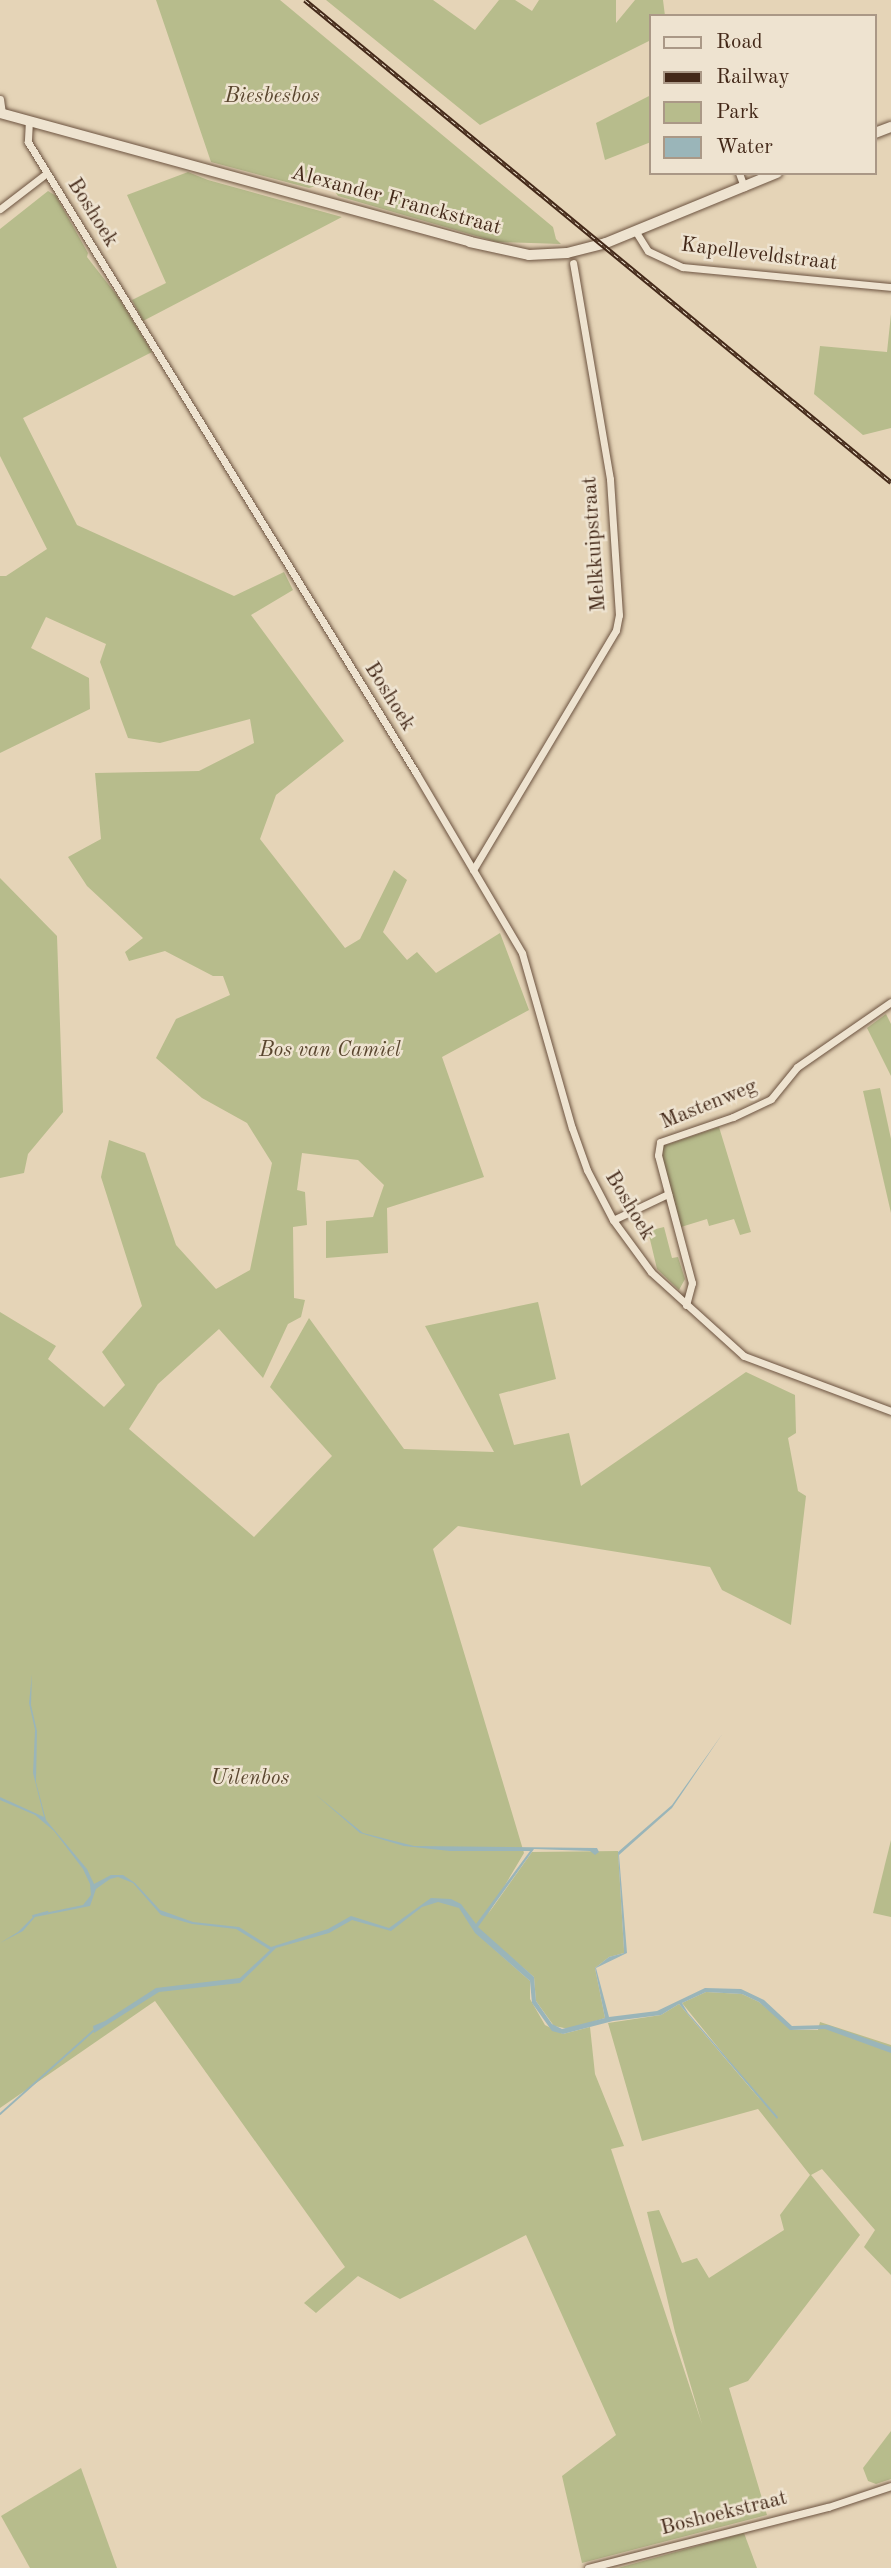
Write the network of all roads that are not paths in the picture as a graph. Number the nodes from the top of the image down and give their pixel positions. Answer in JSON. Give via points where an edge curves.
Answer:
{"nodes":[{"id":1,"x":0,"y":99,"type":"edge"},
{"id":2,"x":1,"y":113,"type":"edge"},
{"id":3,"x":29,"y":120,"type":"junction"},
{"id":4,"x":47,"y":173,"type":"junction"},
{"id":5,"x":740,"y":175,"type":"edge"},
{"id":6,"x":772,"y":175,"type":"edge"},
{"id":7,"x":744,"y":187,"type":"junction"},
{"id":8,"x":0,"y":209,"type":"edge"},
{"id":9,"x":636,"y":232,"type":"junction"},
{"id":10,"x":573,"y":263,"type":"dead end"},
{"id":11,"x":891,"y":287,"type":"edge"},
{"id":12,"x":473,"y":870,"type":"junction"},
{"id":13,"x":891,"y":1002,"type":"edge"},
{"id":14,"x":668,"y":1195,"type":"junction"},
{"id":15,"x":613,"y":1220,"type":"junction"},
{"id":16,"x":686,"y":1305,"type":"junction"},
{"id":17,"x":891,"y":1411,"type":"edge"},
{"id":18,"x":891,"y":2486,"type":"edge"},
{"id":19,"x":587,"y":2568,"type":"edge"}],
"edges":[{"from":1,"to":2,"type":"street"},
{"from":2,"to":3,"type":"street","name":"Alexander Franckstraat"},
{"from":3,"to":4,"type":"street","name":"Boshoek","via":[[26,138]]},
{"from":3,"to":9,"type":"street","name":"Alexander Franckstraat","via":[[512,252],[567,253]]},
{"from":4,"to":8,"type":"street"},
{"from":4,"to":12,"type":"street","name":"Boshoek"},
{"from":5,"to":7,"type":"street"},
{"from":6,"to":7,"type":"street","name":"Alexander Franckstraat"},
{"from":7,"to":9,"type":"street","name":"Alexander Franckstraat"},
{"from":9,"to":11,"type":"street","name":"Kapelleveldstraat","via":[[648,251],[683,267]]},
{"from":10,"to":12,"type":"street","name":"Melkkuipstraat","via":[[610,479],[619,615],[616,630]]},
{"from":12,"to":15,"type":"street","name":"Boshoek","via":[[522,953],[572,1128]]},
{"from":13,"to":14,"type":"street","name":"Mastenweg","via":[[797,1067],[771,1099],[660,1142],[658,1155]]},
{"from":14,"to":15,"type":"street"},
{"from":14,"to":16,"type":"street","name":"Boshoek","via":[[692,1283]]},
{"from":15,"to":16,"type":"street","name":"Boshoek","via":[[651,1272]]},
{"from":16,"to":17,"type":"street","name":"Boshoek","via":[[744,1356]]},
{"from":18,"to":19,"type":"street","name":"Boshoekstraat"}]}
